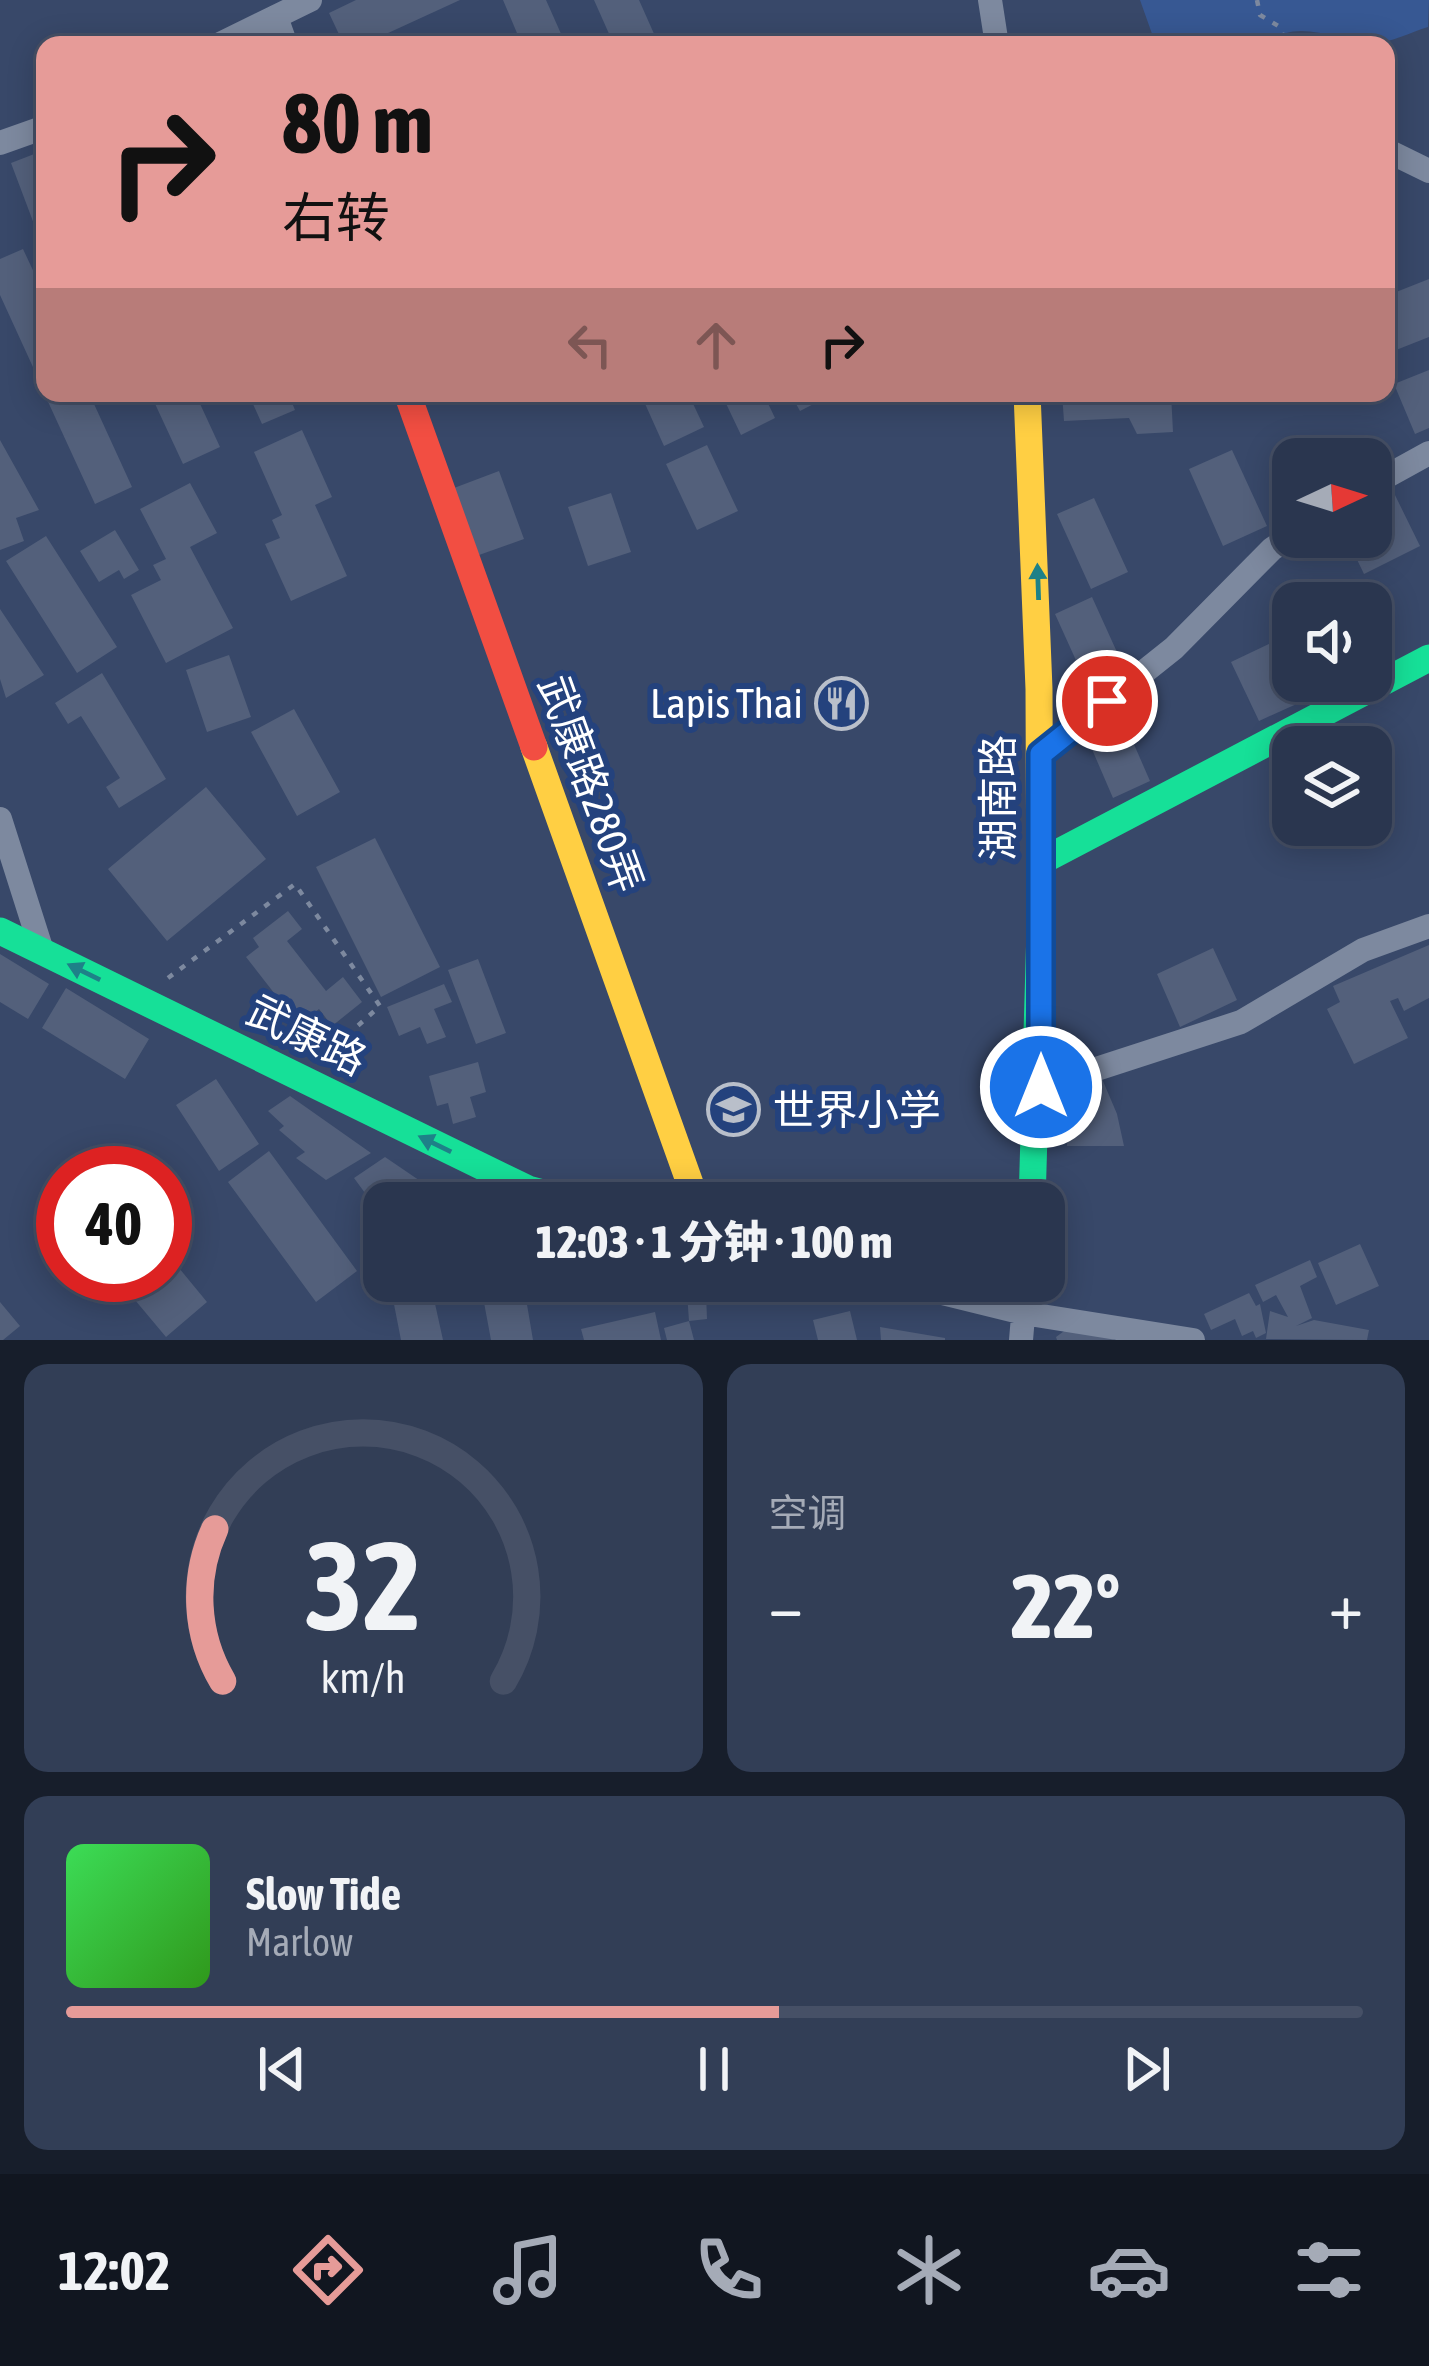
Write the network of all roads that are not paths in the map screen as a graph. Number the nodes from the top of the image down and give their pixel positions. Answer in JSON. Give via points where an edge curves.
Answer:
{"nodes":[{"id":1,"x":310,"y":0,"type":"edge"},
{"id":2,"x":990,"y":0,"type":"edge"},
{"id":3,"x":276,"y":16,"type":"junction"},
{"id":4,"x":236,"y":36,"type":"edge"},
{"id":5,"x":283,"y":36,"type":"edge"},
{"id":6,"x":996,"y":36,"type":"edge"},
{"id":7,"x":36,"y":130,"type":"edge"},
{"id":8,"x":0,"y":143,"type":"edge"},
{"id":9,"x":1395,"y":154,"type":"edge"},
{"id":10,"x":1429,"y":171,"type":"edge"},
{"id":11,"x":410,"y":402,"type":"edge"},
{"id":12,"x":1028,"y":402,"type":"edge"},
{"id":13,"x":1429,"y":453,"type":"edge"},
{"id":14,"x":1392,"y":473,"type":"edge"},
{"id":15,"x":1272,"y":548,"type":"edge"},
{"id":16,"x":1429,"y":658,"type":"edge"},
{"id":17,"x":1041,"y":754,"type":"junction"},
{"id":18,"x":0,"y":819,"type":"edge"},
{"id":19,"x":1040,"y":862,"type":"junction"},
{"id":20,"x":1429,"y":926,"type":"edge"},
{"id":21,"x":0,"y":931,"type":"edge"},
{"id":22,"x":42,"y":951,"type":"junction"},
{"id":23,"x":1041,"y":1087,"type":"junction"},
{"id":24,"x":512,"y":1182,"type":"edge"},
{"id":25,"x":689,"y":1182,"type":"edge"},
{"id":26,"x":1034,"y":1182,"type":"edge"},
{"id":27,"x":981,"y":1302,"type":"edge"},
{"id":28,"x":1024,"y":1302,"type":"edge"},
{"id":29,"x":1023,"y":1312,"type":"junction"},
{"id":30,"x":1021,"y":1340,"type":"edge"},
{"id":31,"x":1193,"y":1340,"type":"edge"}],
"edges":[{"from":1,"to":3,"type":"street"},
{"from":2,"to":6,"type":"street"},
{"from":3,"to":4,"type":"street"},
{"from":3,"to":5,"type":"street"},
{"from":7,"to":8,"type":"street"},
{"from":9,"to":10,"type":"street"},
{"from":11,"to":25,"type":"street","name":"武康路280弄"},
{"from":17,"to":12,"type":"street","name":"湖南路","one_way":true},
{"from":13,"to":14,"type":"street"},
{"from":15,"to":17,"type":"street","via":[[1174,648]]},
{"from":16,"to":19,"type":"street"},
{"from":17,"to":19,"type":"street","name":"湖南路"},
{"from":18,"to":22,"type":"street"},
{"from":19,"to":23,"type":"street","name":"湖南路"},
{"from":20,"to":23,"type":"street","via":[[1363,950],[1241,1022]]},
{"from":21,"to":22,"type":"street","name":"武康路"},
{"from":24,"to":22,"type":"street","name":"武康路","one_way":true},
{"from":23,"to":26,"type":"street","name":"湖南路"},
{"from":27,"to":29,"type":"street"},
{"from":28,"to":29,"type":"street"},
{"from":29,"to":30,"type":"street"},
{"from":29,"to":31,"type":"street"}]}
